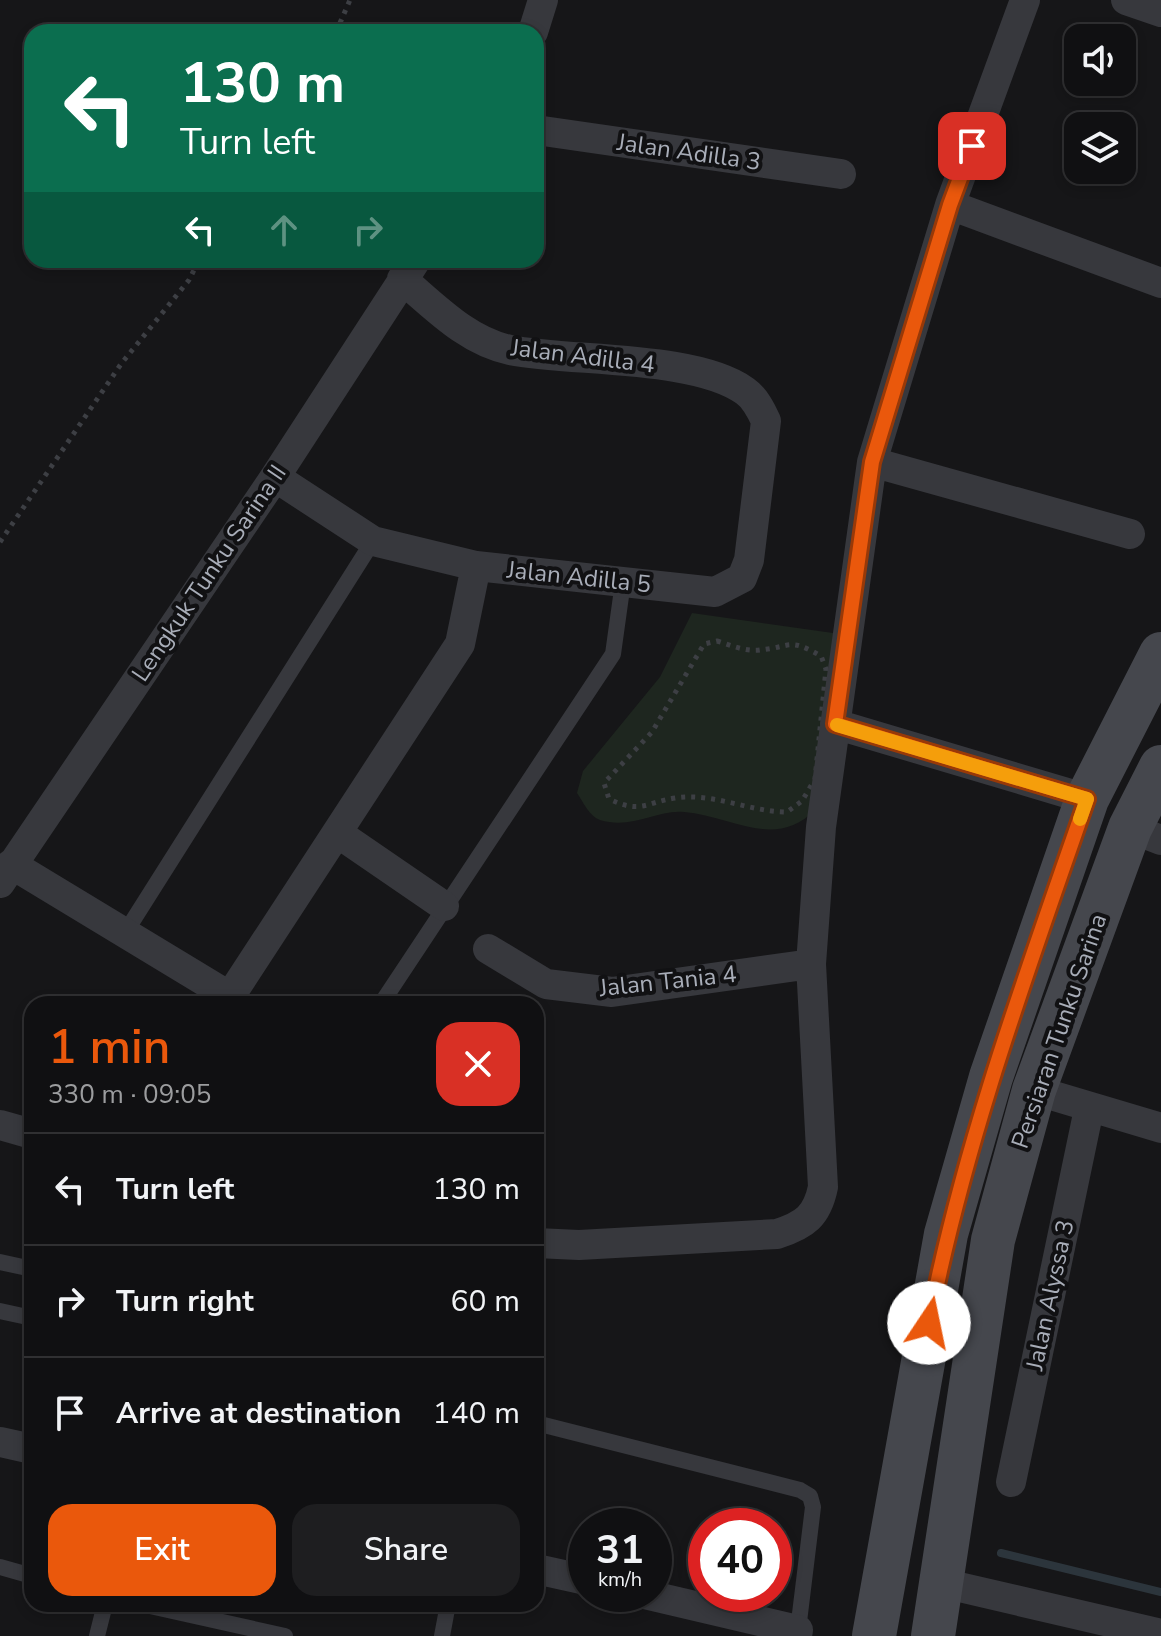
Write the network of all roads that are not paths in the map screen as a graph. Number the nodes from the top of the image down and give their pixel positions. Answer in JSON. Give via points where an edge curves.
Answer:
{"nodes":[{"id":1,"x":543,"y":0,"type":"edge"},
{"id":2,"x":1025,"y":0,"type":"edge"},
{"id":3,"x":1126,"y":0,"type":"edge"},
{"id":4,"x":1161,"y":12,"type":"edge"},
{"id":5,"x":536,"y":24,"type":"edge"},
{"id":6,"x":544,"y":131,"type":"edge"},
{"id":7,"x":841,"y":174,"type":"dead end"},
{"id":8,"x":950,"y":205,"type":"junction"},
{"id":9,"x":409,"y":270,"type":"edge"},
{"id":10,"x":1161,"y":283,"type":"edge"},
{"id":11,"x":766,"y":421,"type":"joint"},
{"id":12,"x":872,"y":462,"type":"junction"},
{"id":13,"x":275,"y":477,"type":"junction"},
{"id":14,"x":1130,"y":534,"type":"dead end"},
{"id":15,"x":373,"y":541,"type":"junction"},
{"id":16,"x":476,"y":566,"type":"junction"},
{"id":17,"x":623,"y":582,"type":"junction"},
{"id":18,"x":1161,"y":654,"type":"edge"},
{"id":19,"x":835,"y":724,"type":"junction"},
{"id":20,"x":1161,"y":767,"type":"edge"},
{"id":21,"x":1087,"y":799,"type":"junction"},
{"id":22,"x":339,"y":834,"type":"junction"},
{"id":23,"x":1145,"y":834,"type":"edge"},
{"id":24,"x":6,"y":873,"type":"edge"},
{"id":25,"x":444,"y":906,"type":"junction"},
{"id":26,"x":125,"y":933,"type":"junction"},
{"id":27,"x":488,"y":949,"type":"dead end"},
{"id":28,"x":811,"y":964,"type":"junction"},
{"id":29,"x":221,"y":996,"type":"edge"},
{"id":30,"x":230,"y":996,"type":"edge"},
{"id":31,"x":386,"y":996,"type":"edge"},
{"id":32,"x":1034,"y":1090,"type":"junction"},
{"id":33,"x":1089,"y":1109,"type":"junction"},
{"id":34,"x":0,"y":1125,"type":"edge"},
{"id":35,"x":1161,"y":1128,"type":"edge"},
{"id":36,"x":24,"y":1132,"type":"edge"},
{"id":37,"x":544,"y":1243,"type":"edge"},
{"id":38,"x":0,"y":1262,"type":"edge"},
{"id":39,"x":24,"y":1267,"type":"edge"},
{"id":40,"x":0,"y":1311,"type":"edge"},
{"id":41,"x":24,"y":1316,"type":"edge"},
{"id":42,"x":544,"y":1425,"type":"edge"},
{"id":43,"x":0,"y":1442,"type":"edge"},
{"id":44,"x":24,"y":1447,"type":"edge"},
{"id":45,"x":1011,"y":1482,"type":"dead end"},
{"id":46,"x":0,"y":1567,"type":"edge"},
{"id":47,"x":544,"y":1571,"type":"edge"},
{"id":48,"x":24,"y":1574,"type":"edge"},
{"id":49,"x":568,"y":1576,"type":"edge"},
{"id":50,"x":942,"y":1583,"type":"junction"},
{"id":51,"x":672,"y":1601,"type":"edge"},
{"id":52,"x":103,"y":1612,"type":"edge"},
{"id":53,"x":177,"y":1612,"type":"edge"},
{"id":54,"x":446,"y":1612,"type":"edge"},
{"id":55,"x":798,"y":1633,"type":"edge"},
{"id":56,"x":1161,"y":1634,"type":"edge"},
{"id":57,"x":97,"y":1636,"type":"edge"},
{"id":58,"x":285,"y":1636,"type":"edge"},
{"id":59,"x":442,"y":1636,"type":"edge"},
{"id":60,"x":874,"y":1636,"type":"edge"},
{"id":61,"x":933,"y":1636,"type":"edge"}],
"edges":[{"from":1,"to":5,"type":"street"},
{"from":2,"to":8,"type":"street"},
{"from":3,"to":4,"type":"street"},
{"from":6,"to":7,"type":"street","name":"Jalan Adilla 3"},
{"from":8,"to":10,"type":"street"},
{"from":8,"to":12,"type":"street"},
{"from":9,"to":11,"type":"street","name":"Jalan Adilla 4","via":[[459,327],[483,340],[509,349],[670,367],[723,381],[746,391]]},
{"from":9,"to":13,"type":"street","name":"Lengkuk Tunku Sarina II"},
{"from":11,"to":17,"type":"street","name":"Jalan Adilla 5","via":[[749,560],[742,578],[715,592]]},
{"from":12,"to":14,"type":"street"},
{"from":12,"to":19,"type":"street"},
{"from":13,"to":15,"type":"street","name":"Jalan Adilla 5"},
{"from":13,"to":24,"type":"street","name":"Lengkuk Tunku Sarina II"},
{"from":15,"to":16,"type":"street","name":"Jalan Adilla 5"},
{"from":15,"to":26,"type":"lane"},
{"from":16,"to":17,"type":"street","name":"Jalan Adilla 5"},
{"from":16,"to":22,"type":"street","via":[[460,644]]},
{"from":17,"to":25,"type":"lane","via":[[613,654]]},
{"from":18,"to":21,"type":"street","name":"Persiaran Tunku Sarina"},
{"from":19,"to":21,"type":"street"},
{"from":19,"to":28,"type":"street"},
{"from":20,"to":23,"type":"street","name":"Persiaran Tunku Sarina"},
{"from":21,"to":60,"type":"street","name":"Persiaran Tunku Sarina","via":[[991,1077],[946,1234]]},
{"from":22,"to":25,"type":"street"},
{"from":22,"to":30,"type":"street"},
{"from":23,"to":32,"type":"street","name":"Persiaran Tunku Sarina"},
{"from":24,"to":26,"type":"street"},
{"from":25,"to":31,"type":"lane"},
{"from":26,"to":29,"type":"street"},
{"from":27,"to":28,"type":"street","name":"Jalan Tania 4","via":[[546,984],[612,992]]},
{"from":28,"to":37,"type":"street","via":[[823,1187],[819,1207],[809,1219],[777,1234]]},
{"from":32,"to":33,"type":"street"},
{"from":32,"to":50,"type":"street","name":"Persiaran Tunku Sarina","via":[[993,1240]]},
{"from":33,"to":35,"type":"street"},
{"from":33,"to":45,"type":"street","name":"Jalan Alyssa 3"},
{"from":34,"to":36,"type":"street"},
{"from":38,"to":39,"type":"lane"},
{"from":40,"to":41,"type":"lane"},
{"from":42,"to":55,"type":"lane","via":[[810,1496]]},
{"from":43,"to":44,"type":"street"},
{"from":46,"to":48,"type":"lane"},
{"from":47,"to":49,"type":"street"},
{"from":50,"to":56,"type":"street"},
{"from":50,"to":61,"type":"street","name":"Persiaran Tunku Sarina"},
{"from":51,"to":55,"type":"street"},
{"from":52,"to":57,"type":"lane"},
{"from":53,"to":58,"type":"lane"},
{"from":54,"to":59,"type":"lane"}]}
